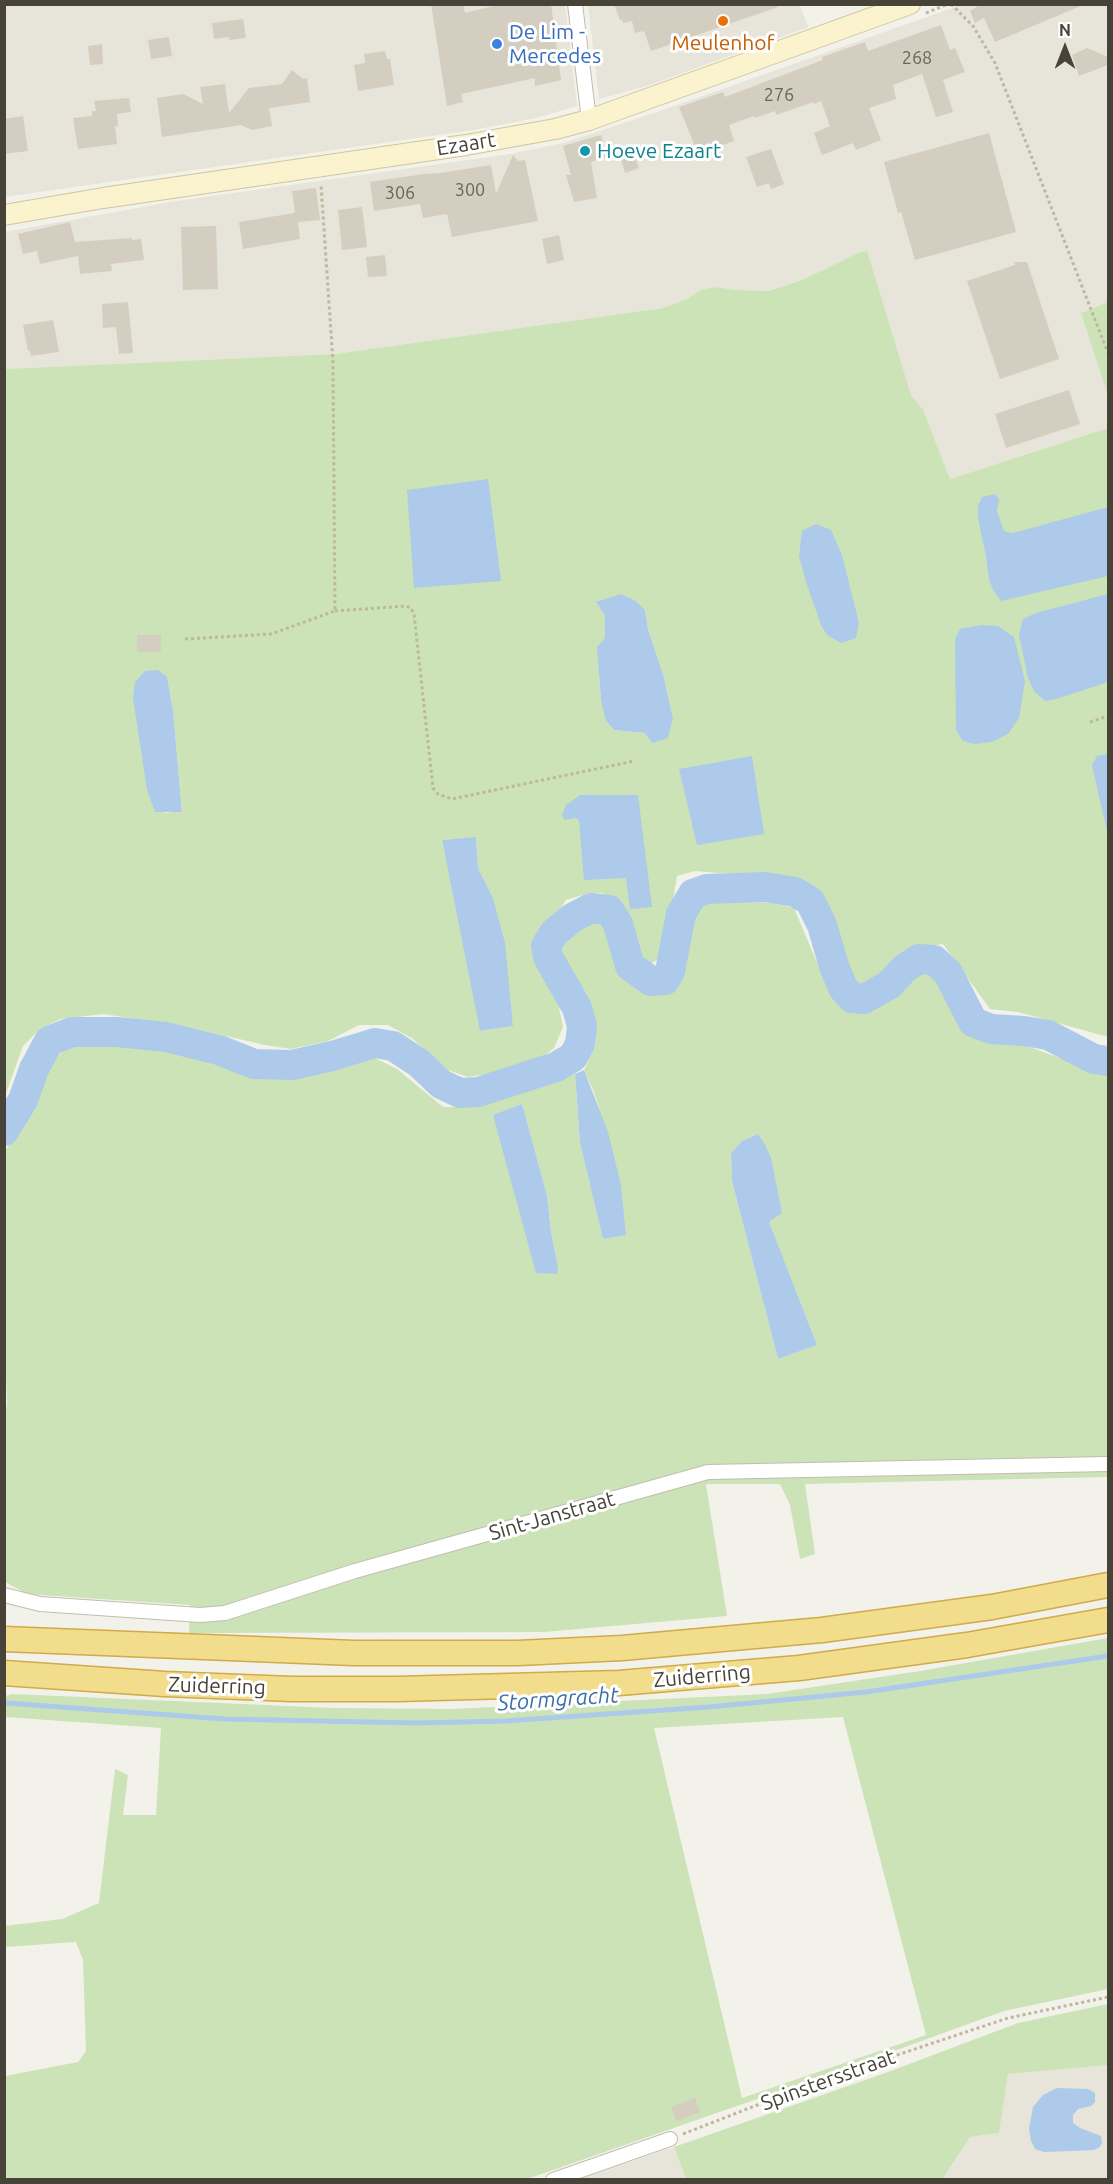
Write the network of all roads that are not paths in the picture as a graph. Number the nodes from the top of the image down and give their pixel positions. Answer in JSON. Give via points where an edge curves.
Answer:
{"nodes":[{"id":1,"x":575,"y":4,"type":"edge"},
{"id":2,"x":910,"y":4,"type":"edge"},
{"id":3,"x":589,"y":120,"type":"junction"},
{"id":4,"x":4,"y":215,"type":"edge"},
{"id":5,"x":1108,"y":1464,"type":"edge"},
{"id":6,"x":1108,"y":1585,"type":"edge"},
{"id":7,"x":4,"y":1596,"type":"edge"},
{"id":8,"x":1108,"y":1620,"type":"edge"},
{"id":9,"x":4,"y":1639,"type":"edge"},
{"id":10,"x":4,"y":1673,"type":"edge"},
{"id":11,"x":670,"y":2139,"type":"road end"},
{"id":12,"x":553,"y":2180,"type":"edge"}],
"edges":[{"from":1,"to":3,"type":"street"},
{"from":2,"to":3,"type":"main road","name":"Ezaart"},
{"from":3,"to":4,"type":"main road","name":"Ezaart","via":[[466,145]]},
{"from":5,"to":7,"type":"street","name":"Sint-Janstraat","via":[[708,1472],[355,1571],[225,1613],[200,1616],[40,1604]]},
{"from":6,"to":9,"type":"highway","name":"Zuiderring","via":[[992,1607],[822,1630],[588,1650],[354,1653]]},
{"from":8,"to":10,"type":"highway","name":"Zuiderring","via":[[967,1645],[799,1668],[619,1683],[292,1689]]},
{"from":11,"to":12,"type":"street"}]}
